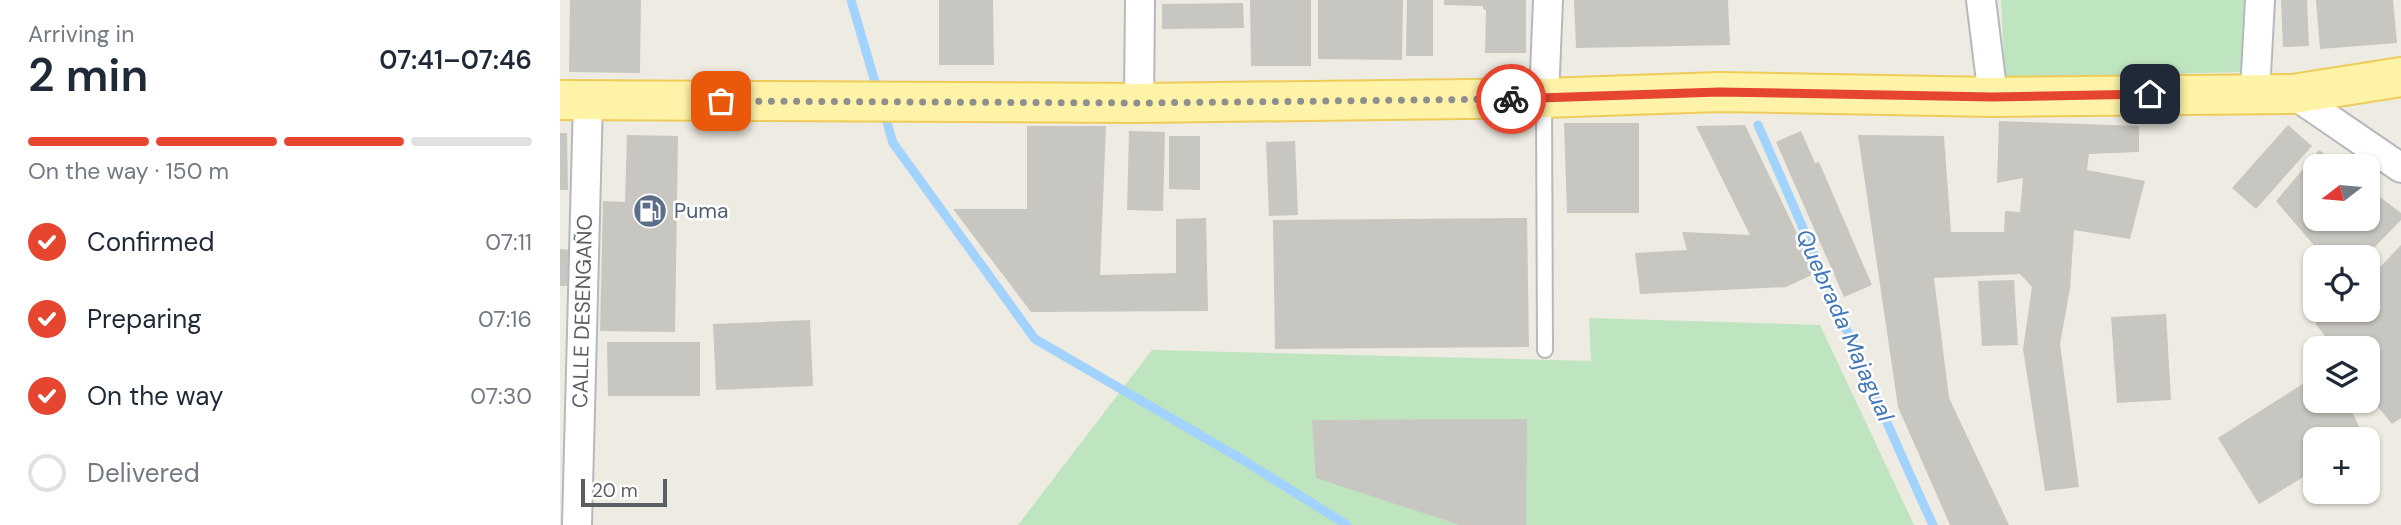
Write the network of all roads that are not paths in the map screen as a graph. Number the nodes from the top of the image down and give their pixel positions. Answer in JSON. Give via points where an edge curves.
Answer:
{"nodes":[{"id":1,"x":1140,"y":0,"type":"edge"},
{"id":2,"x":1548,"y":0,"type":"edge"},
{"id":3,"x":1981,"y":0,"type":"edge"},
{"id":4,"x":2260,"y":0,"type":"edge"},
{"id":5,"x":2401,"y":77,"type":"edge"},
{"id":6,"x":2255,"y":93,"type":"junction"},
{"id":7,"x":2293,"y":94,"type":"junction"},
{"id":8,"x":1993,"y":97,"type":"junction"},
{"id":9,"x":1544,"y":98,"type":"junction"},
{"id":10,"x":574,"y":100,"type":"edge"},
{"id":11,"x":1139,"y":103,"type":"junction"},
{"id":12,"x":2401,"y":168,"type":"edge"},
{"id":13,"x":1545,"y":350,"type":"dead end"},
{"id":14,"x":577,"y":525,"type":"edge"}],
"edges":[{"from":1,"to":11,"type":"street"},
{"from":2,"to":9,"type":"street"},
{"from":3,"to":8,"type":"street"},
{"from":4,"to":6,"type":"street"},
{"from":5,"to":7,"type":"main road"},
{"from":6,"to":7,"type":"main road"},
{"from":6,"to":8,"type":"main road"},
{"from":7,"to":12,"type":"street"},
{"from":8,"to":9,"type":"main road","via":[[1719,92]]},
{"from":9,"to":11,"type":"main road"},
{"from":9,"to":13,"type":"lane"},
{"from":10,"to":11,"type":"main road"},
{"from":10,"to":14,"type":"street","name":"CALLE DESENGAÑO"}]}
